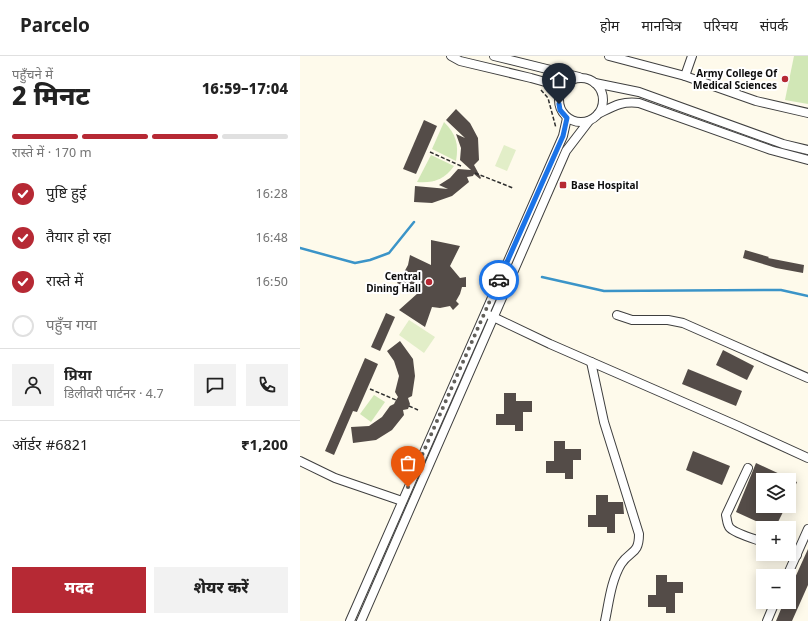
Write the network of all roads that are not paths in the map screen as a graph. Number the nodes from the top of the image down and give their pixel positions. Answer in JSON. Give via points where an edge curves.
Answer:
{"nodes":[{"id":1,"x":451,"y":56,"type":"edge"},
{"id":2,"x":494,"y":56,"type":"edge"},
{"id":3,"x":608,"y":56,"type":"edge"},
{"id":4,"x":692,"y":56,"type":"edge"},
{"id":5,"x":620,"y":58,"type":"edge"},
{"id":6,"x":685,"y":76,"type":"junction"},
{"id":7,"x":584,"y":78,"type":"junction"},
{"id":8,"x":595,"y":83,"type":"junction"},
{"id":9,"x":563,"y":87,"type":"junction"},
{"id":10,"x":808,"y":113,"type":"edge"},
{"id":11,"x":598,"y":114,"type":"junction"},
{"id":12,"x":567,"y":118,"type":"junction"},
{"id":13,"x":589,"y":121,"type":"junction"},
{"id":14,"x":808,"y":150,"type":"edge"},
{"id":15,"x":808,"y":160,"type":"edge"},
{"id":16,"x":485,"y":313,"type":"junction"},
{"id":17,"x":617,"y":315,"type":"dead end"},
{"id":18,"x":494,"y":317,"type":"junction"},
{"id":19,"x":591,"y":362,"type":"junction"},
{"id":20,"x":808,"y":378,"type":"edge"},
{"id":21,"x":808,"y":457,"type":"edge"},
{"id":22,"x":300,"y":461,"type":"edge"},
{"id":23,"x":748,"y":468,"type":"dead end"},
{"id":24,"x":402,"y":502,"type":"junction"},
{"id":25,"x":808,"y":529,"type":"edge"},
{"id":26,"x":756,"y":539,"type":"edge"},
{"id":27,"x":796,"y":549,"type":"edge"},
{"id":28,"x":772,"y":609,"type":"edge"},
{"id":29,"x":350,"y":621,"type":"edge"},
{"id":30,"x":361,"y":621,"type":"edge"},
{"id":31,"x":605,"y":621,"type":"edge"},
{"id":32,"x":767,"y":621,"type":"edge"}],
"edges":[{"from":1,"to":9,"type":"street","via":[[460,61]]},
{"from":2,"to":7,"type":"street"},
{"from":3,"to":5,"type":"street"},
{"from":4,"to":6,"type":"street"},
{"from":5,"to":6,"type":"street"},
{"from":6,"to":10,"type":"street","via":[[756,101]]},
{"from":7,"to":8,"type":"street"},
{"from":7,"to":9,"type":"street","via":[[573,79]]},
{"from":8,"to":11,"type":"street","via":[[603,98]]},
{"from":8,"to":14,"type":"street","via":[[639,92],[783,144]]},
{"from":9,"to":12,"type":"street","via":[[558,98],[560,110]]},
{"from":11,"to":13,"type":"street"},
{"from":11,"to":15,"type":"street","via":[[627,102],[639,103],[770,150]]},
{"from":12,"to":13,"type":"street","via":[[578,122]]},
{"from":12,"to":16,"type":"street","via":[[563,136]]},
{"from":13,"to":18,"type":"street","via":[[566,151]]},
{"from":16,"to":18,"type":"street"},
{"from":16,"to":24,"type":"street"},
{"from":17,"to":20,"type":"street","via":[[632,320],[677,321]]},
{"from":18,"to":19,"type":"street"},
{"from":18,"to":30,"type":"street"},
{"from":19,"to":21,"type":"street"},
{"from":19,"to":31,"type":"street","via":[[604,422],[639,534],[637,549],[626,558],[615,578]]},
{"from":22,"to":24,"type":"street","via":[[335,478]]},
{"from":23,"to":26,"type":"street","via":[[726,516],[729,527]]},
{"from":24,"to":29,"type":"street"},
{"from":25,"to":27,"type":"street"},
{"from":28,"to":32,"type":"street"}]}
